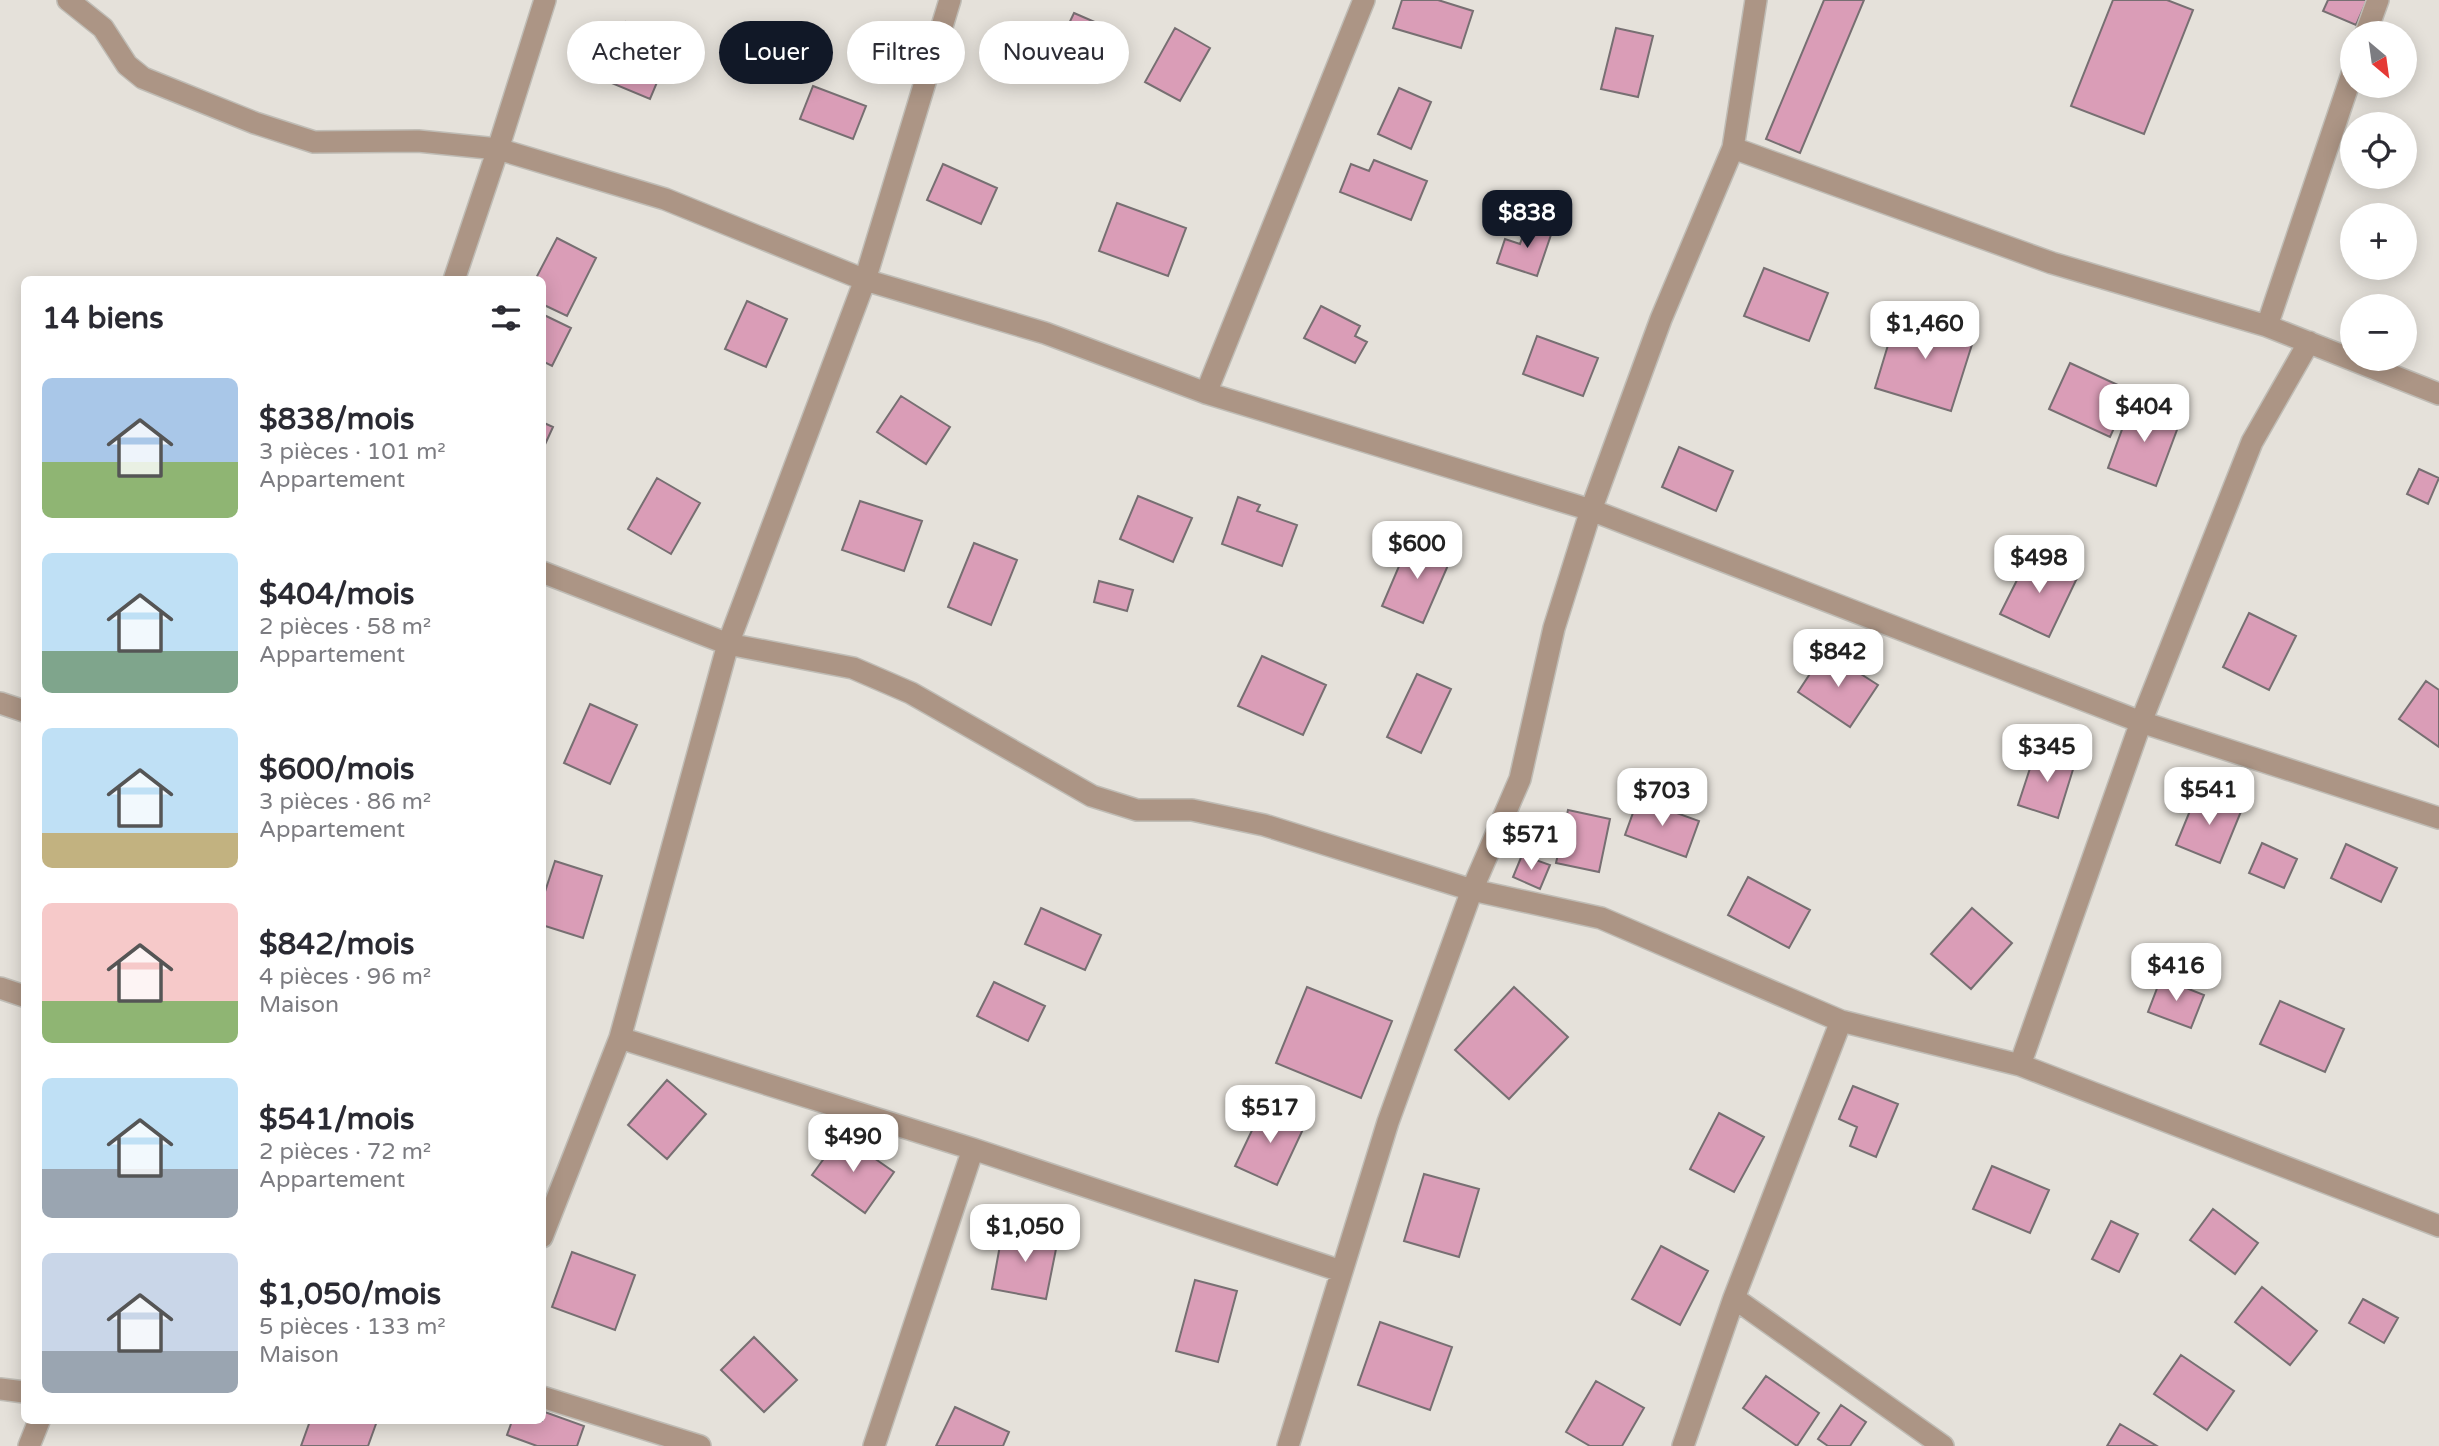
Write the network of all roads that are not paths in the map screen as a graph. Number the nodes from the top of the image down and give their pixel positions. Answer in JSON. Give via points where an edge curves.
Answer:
{"nodes":[{"id":1,"x":68,"y":0,"type":"edge"},
{"id":2,"x":545,"y":0,"type":"edge"},
{"id":3,"x":950,"y":0,"type":"edge"},
{"id":4,"x":1364,"y":0,"type":"edge"},
{"id":5,"x":1756,"y":0,"type":"edge"},
{"id":6,"x":2378,"y":0,"type":"edge"},
{"id":7,"x":2370,"y":21,"type":"edge"},
{"id":8,"x":2344,"y":98,"type":"edge"},
{"id":9,"x":1732,"y":148,"type":"junction"},
{"id":10,"x":498,"y":149,"type":"junction"},
{"id":11,"x":455,"y":276,"type":"edge"},
{"id":12,"x":865,"y":280,"type":"junction"},
{"id":13,"x":2267,"y":326,"type":"junction"},
{"id":14,"x":2309,"y":342,"type":"junction"},
{"id":15,"x":1206,"y":393,"type":"junction"},
{"id":16,"x":2439,"y":394,"type":"edge"},
{"id":17,"x":1591,"y":510,"type":"junction"},
{"id":18,"x":546,"y":574,"type":"edge"},
{"id":19,"x":728,"y":643,"type":"junction"},
{"id":20,"x":0,"y":703,"type":"edge"},
{"id":21,"x":21,"y":711,"type":"edge"},
{"id":22,"x":2141,"y":722,"type":"junction"},
{"id":23,"x":2439,"y":818,"type":"edge"},
{"id":24,"x":1472,"y":890,"type":"junction"},
{"id":25,"x":0,"y":988,"type":"edge"},
{"id":26,"x":21,"y":995,"type":"edge"},
{"id":27,"x":1841,"y":1021,"type":"junction"},
{"id":28,"x":620,"y":1038,"type":"junction"},
{"id":29,"x":2020,"y":1065,"type":"junction"},
{"id":30,"x":972,"y":1149,"type":"junction"},
{"id":31,"x":2439,"y":1226,"type":"edge"},
{"id":32,"x":546,"y":1227,"type":"edge"},
{"id":33,"x":1341,"y":1271,"type":"junction"},
{"id":34,"x":1734,"y":1298,"type":"junction"},
{"id":35,"x":0,"y":1389,"type":"edge"},
{"id":36,"x":21,"y":1392,"type":"edge"},
{"id":37,"x":546,"y":1398,"type":"edge"},
{"id":38,"x":38,"y":1424,"type":"edge"},
{"id":39,"x":29,"y":1446,"type":"edge"},
{"id":40,"x":700,"y":1446,"type":"edge"},
{"id":41,"x":874,"y":1446,"type":"edge"},
{"id":42,"x":1288,"y":1446,"type":"edge"},
{"id":43,"x":1683,"y":1446,"type":"edge"},
{"id":44,"x":1943,"y":1446,"type":"edge"}],
"edges":[{"from":1,"to":10,"type":"street","via":[[103,28],[127,65],[143,78],[255,122],[314,142],[418,141]]},
{"from":2,"to":10,"type":"street"},
{"from":3,"to":12,"type":"street"},
{"from":4,"to":15,"type":"street"},
{"from":5,"to":9,"type":"street"},
{"from":6,"to":7,"type":"street"},
{"from":8,"to":13,"type":"street"},
{"from":9,"to":13,"type":"street","via":[[2052,263]]},
{"from":9,"to":17,"type":"street","via":[[1661,319]]},
{"from":10,"to":11,"type":"street"},
{"from":10,"to":12,"type":"street","via":[[664,199]]},
{"from":12,"to":15,"type":"street","via":[[1045,332]]},
{"from":12,"to":19,"type":"street"},
{"from":13,"to":14,"type":"street"},
{"from":14,"to":16,"type":"street"},
{"from":14,"to":22,"type":"street","via":[[2252,442]]},
{"from":15,"to":17,"type":"street"},
{"from":17,"to":22,"type":"street"},
{"from":17,"to":24,"type":"street","via":[[1554,628],[1520,779]]},
{"from":18,"to":19,"type":"street"},
{"from":19,"to":24,"type":"street","via":[[853,668],[911,693],[1092,796],[1137,810],[1192,810],[1264,825]]},
{"from":19,"to":28,"type":"street"},
{"from":20,"to":21,"type":"street"},
{"from":22,"to":23,"type":"street"},
{"from":22,"to":29,"type":"street"},
{"from":24,"to":27,"type":"street","via":[[1601,918]]},
{"from":24,"to":33,"type":"street","via":[[1388,1122]]},
{"from":25,"to":26,"type":"street"},
{"from":27,"to":29,"type":"street"},
{"from":27,"to":34,"type":"street"},
{"from":28,"to":30,"type":"street"},
{"from":28,"to":32,"type":"street"},
{"from":29,"to":31,"type":"street"},
{"from":30,"to":33,"type":"street"},
{"from":30,"to":41,"type":"street"},
{"from":33,"to":42,"type":"street"},
{"from":34,"to":43,"type":"street"},
{"from":34,"to":44,"type":"street"},
{"from":35,"to":36,"type":"street"},
{"from":37,"to":40,"type":"street"},
{"from":38,"to":39,"type":"street"}]}
